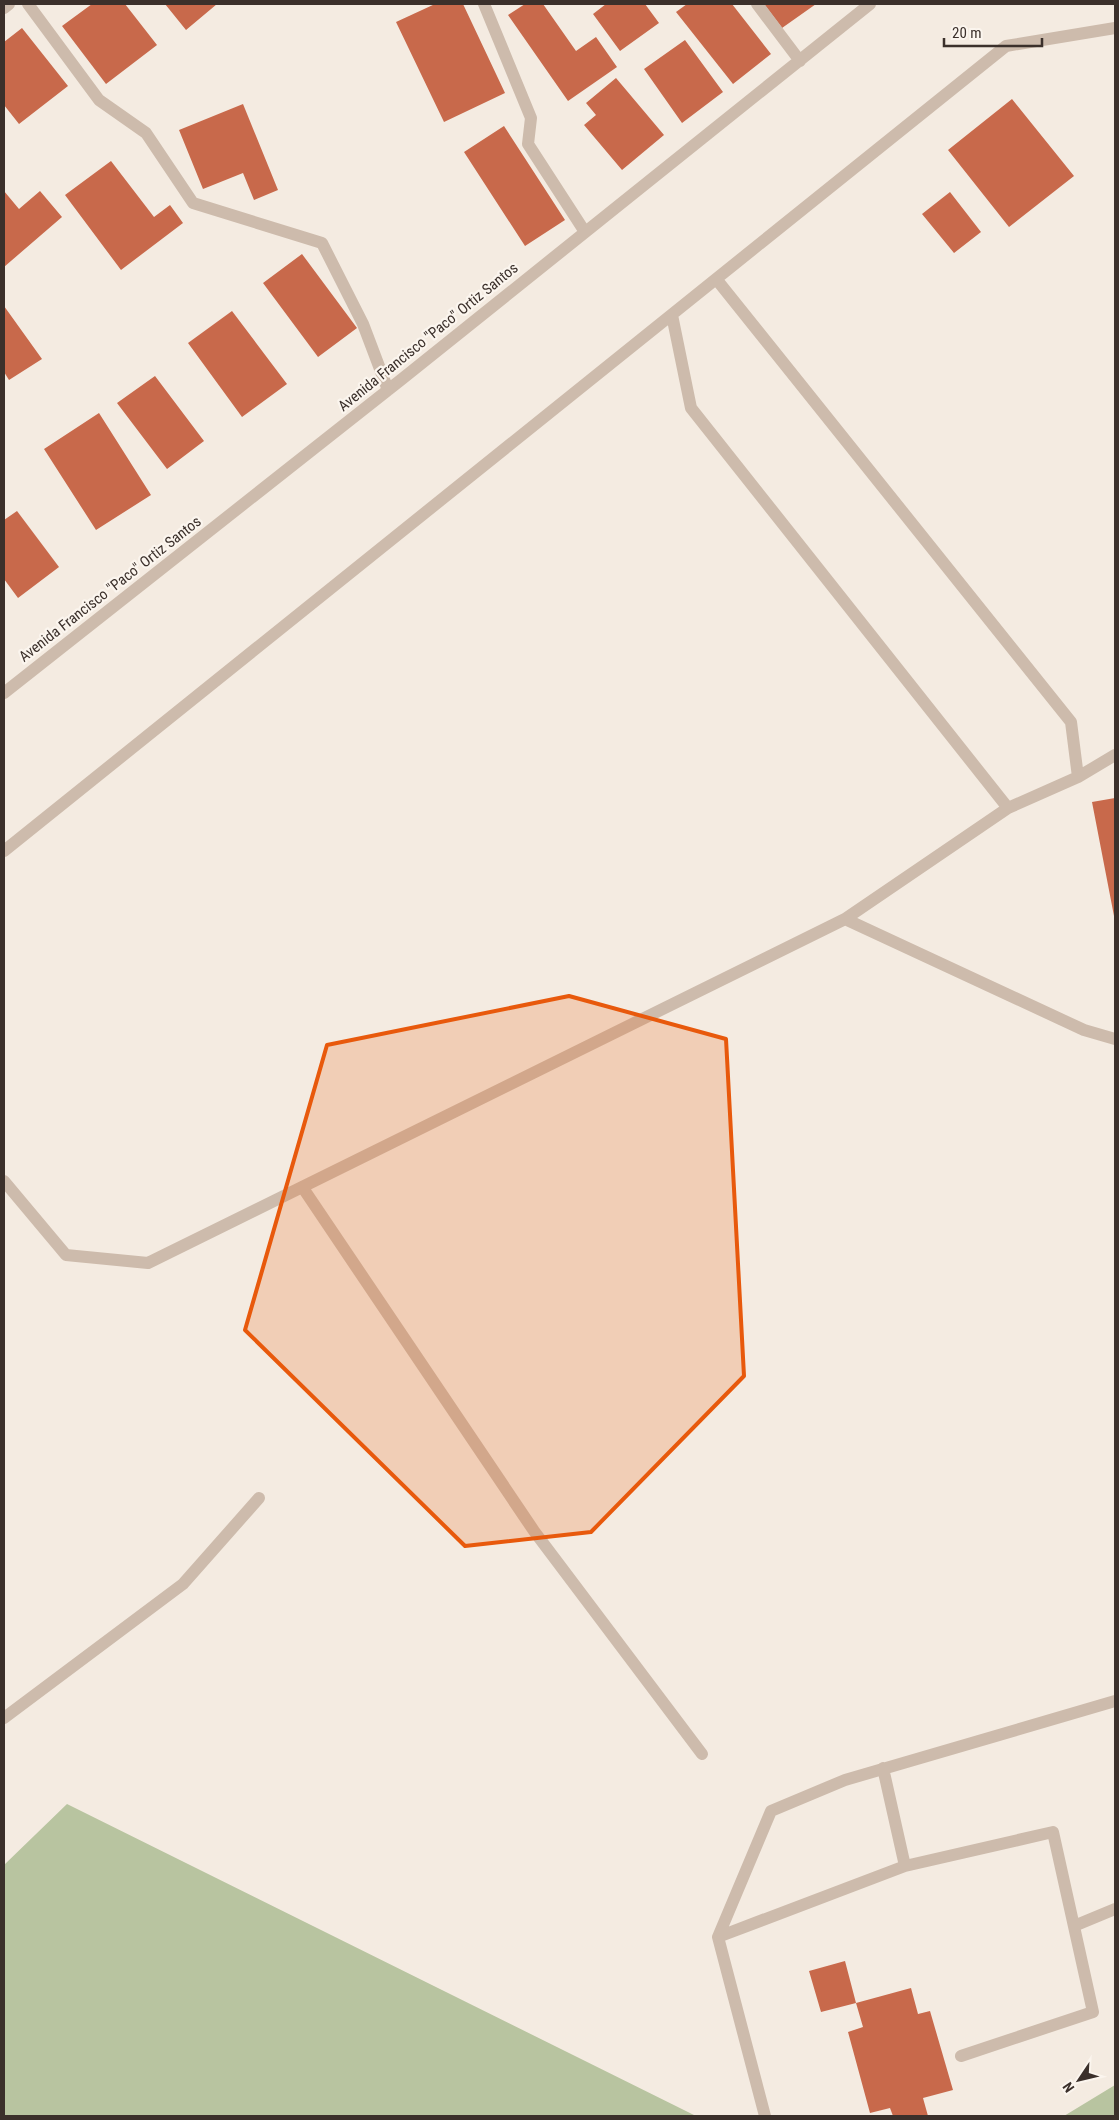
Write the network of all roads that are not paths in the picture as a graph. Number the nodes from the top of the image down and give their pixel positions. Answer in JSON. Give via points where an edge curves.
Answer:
{"nodes":[{"id":1,"x":9,"y":4,"type":"edge"},
{"id":2,"x":28,"y":4,"type":"edge"},
{"id":3,"x":484,"y":4,"type":"edge"},
{"id":4,"x":757,"y":4,"type":"edge"},
{"id":5,"x":870,"y":4,"type":"edge"},
{"id":6,"x":4,"y":8,"type":"edge"},
{"id":7,"x":1115,"y":28,"type":"edge"},
{"id":8,"x":800,"y":61,"type":"junction"},
{"id":9,"x":585,"y":232,"type":"junction"},
{"id":10,"x":717,"y":280,"type":"junction"},
{"id":11,"x":672,"y":315,"type":"junction"},
{"id":12,"x":388,"y":390,"type":"junction"},
{"id":13,"x":4,"y":694,"type":"edge"},
{"id":14,"x":1115,"y":755,"type":"edge"},
{"id":15,"x":1078,"y":777,"type":"junction"},
{"id":16,"x":1008,"y":808,"type":"junction"},
{"id":17,"x":4,"y":851,"type":"edge"},
{"id":18,"x":845,"y":919,"type":"junction"},
{"id":19,"x":1115,"y":1039,"type":"edge"},
{"id":20,"x":4,"y":1181,"type":"edge"},
{"id":21,"x":303,"y":1188,"type":"junction"},
{"id":22,"x":259,"y":1498,"type":"dead end"},
{"id":23,"x":1115,"y":1701,"type":"edge"},
{"id":24,"x":4,"y":1718,"type":"edge"},
{"id":25,"x":702,"y":1754,"type":"dead end"},
{"id":26,"x":883,"y":1768,"type":"junction"},
{"id":27,"x":905,"y":1866,"type":"junction"},
{"id":28,"x":1115,"y":1909,"type":"edge"},
{"id":29,"x":1074,"y":1926,"type":"junction"},
{"id":30,"x":718,"y":1937,"type":"junction"},
{"id":31,"x":962,"y":2056,"type":"dead end"},
{"id":32,"x":765,"y":2116,"type":"edge"}],
"edges":[{"from":1,"to":6,"type":"street"},
{"from":2,"to":12,"type":"street","via":[[99,100],[146,133],[193,203],[322,243],[362,324]]},
{"from":3,"to":9,"type":"street","via":[[531,118],[528,144]]},
{"from":4,"to":8,"type":"street"},
{"from":5,"to":8,"type":"street","name":"Avenida Francisco \"Paco\" Ortiz Santos"},
{"from":7,"to":10,"type":"street","via":[[1006,46]]},
{"from":8,"to":9,"type":"street","name":"Avenida Francisco \"Paco\" Ortiz Santos"},
{"from":9,"to":12,"type":"street","name":"Avenida Francisco \"Paco\" Ortiz Santos"},
{"from":10,"to":11,"type":"street"},
{"from":10,"to":15,"type":"street","via":[[1071,722]]},
{"from":11,"to":16,"type":"street","via":[[691,408]]},
{"from":11,"to":17,"type":"street"},
{"from":12,"to":13,"type":"street","name":"Avenida Francisco \"Paco\" Ortiz Santos"},
{"from":14,"to":15,"type":"street"},
{"from":15,"to":16,"type":"street"},
{"from":16,"to":18,"type":"street"},
{"from":18,"to":19,"type":"street","via":[[1084,1030]]},
{"from":18,"to":21,"type":"street"},
{"from":20,"to":21,"type":"street","via":[[66,1255],[148,1263]]},
{"from":21,"to":25,"type":"street","via":[[534,1531]]},
{"from":22,"to":24,"type":"street","via":[[183,1584]]},
{"from":23,"to":26,"type":"street"},
{"from":26,"to":27,"type":"street"},
{"from":26,"to":30,"type":"street","via":[[845,1780],[771,1812]]},
{"from":27,"to":29,"type":"street","via":[[1053,1832]]},
{"from":27,"to":30,"type":"street"},
{"from":28,"to":29,"type":"street"},
{"from":29,"to":31,"type":"street","via":[[1093,2012]]},
{"from":30,"to":32,"type":"street"}]}
